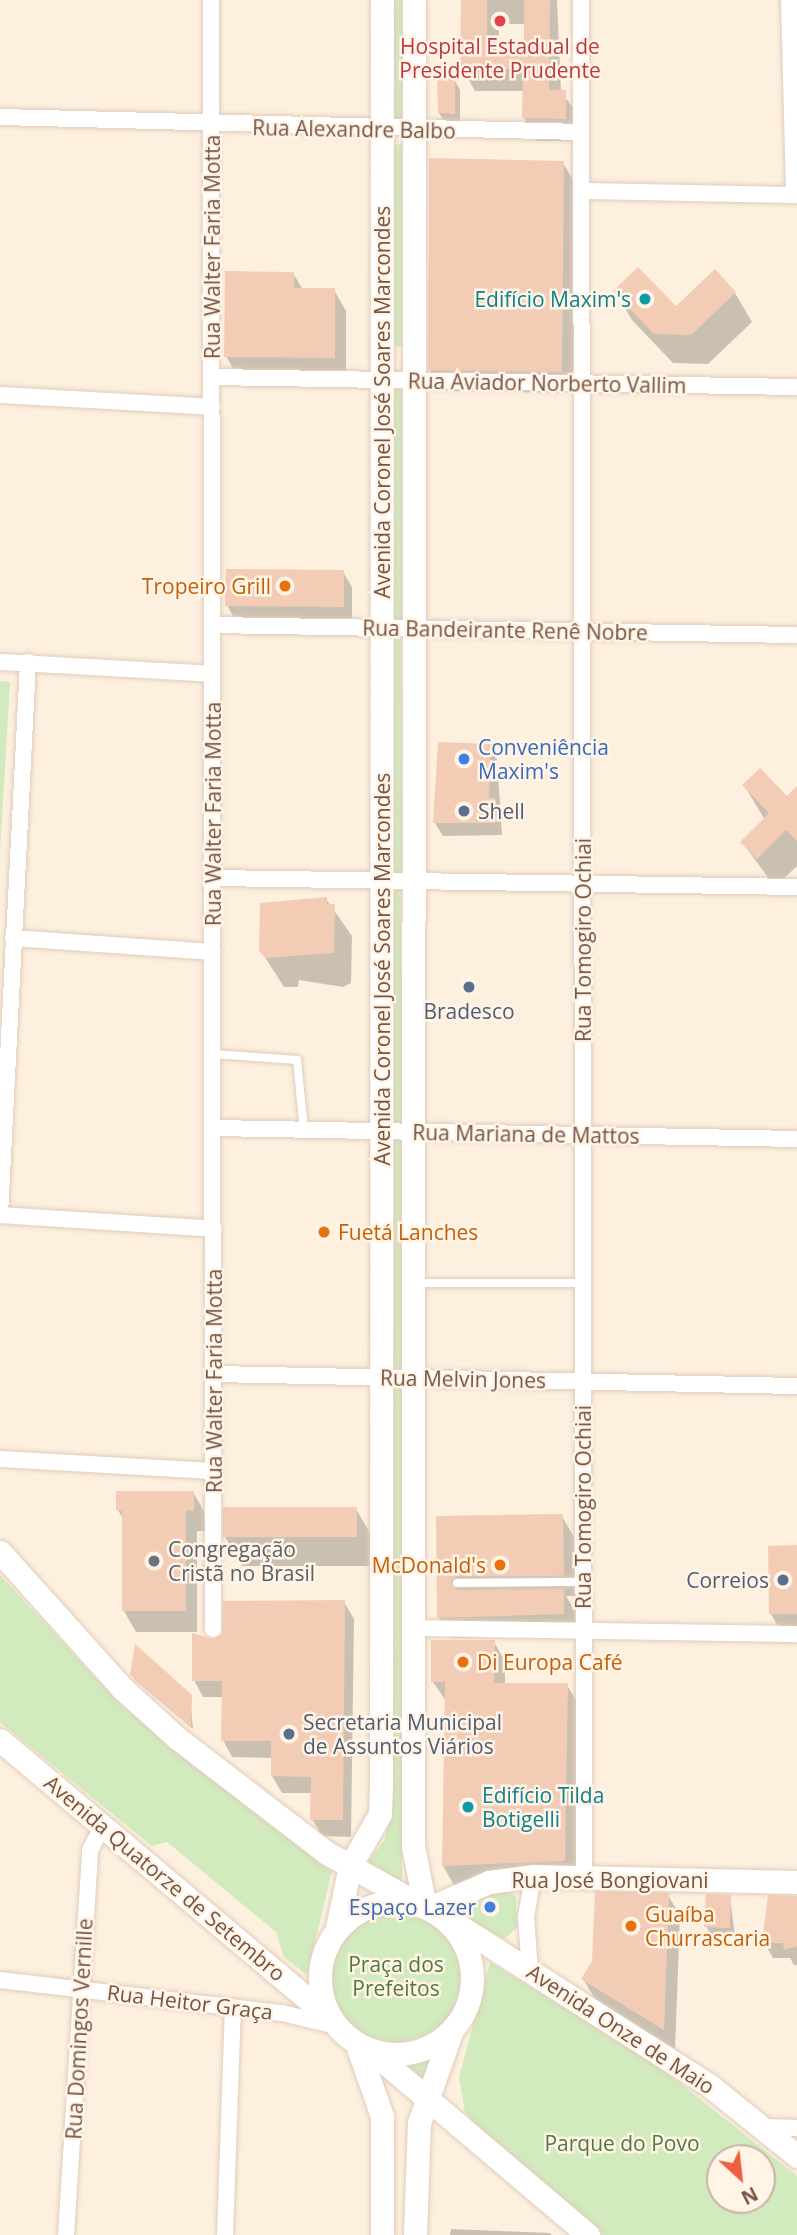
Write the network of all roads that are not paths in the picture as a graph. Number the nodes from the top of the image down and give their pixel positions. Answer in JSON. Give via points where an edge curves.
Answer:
{"nodes":[{"id":1,"x":211,"y":0,"type":"edge"},
{"id":2,"x":382,"y":0,"type":"edge"},
{"id":3,"x":414,"y":0,"type":"edge"},
{"id":4,"x":581,"y":0,"type":"edge"},
{"id":5,"x":789,"y":0,"type":"edge"},
{"id":6,"x":0,"y":117,"type":"edge"},
{"id":7,"x":211,"y":127,"type":"junction"},
{"id":8,"x":382,"y":129,"type":"junction"},
{"id":9,"x":416,"y":130,"type":"junction"},
{"id":10,"x":582,"y":132,"type":"junction"},
{"id":11,"x":582,"y":191,"type":"junction"},
{"id":12,"x":795,"y":195,"type":"edge"},
{"id":13,"x":212,"y":377,"type":"junction"},
{"id":14,"x":382,"y":380,"type":"junction"},
{"id":15,"x":414,"y":380,"type":"junction"},
{"id":16,"x":582,"y":384,"type":"junction"},
{"id":17,"x":797,"y":387,"type":"edge"},
{"id":18,"x":0,"y":395,"type":"edge"},
{"id":19,"x":212,"y":407,"type":"junction"},
{"id":20,"x":212,"y":625,"type":"junction"},
{"id":21,"x":382,"y":628,"type":"junction"},
{"id":22,"x":410,"y":629,"type":"junction"},
{"id":23,"x":582,"y":632,"type":"junction"},
{"id":24,"x":797,"y":635,"type":"edge"},
{"id":25,"x":0,"y":662,"type":"edge"},
{"id":26,"x":28,"y":662,"type":"junction"},
{"id":27,"x":212,"y":674,"type":"junction"},
{"id":28,"x":213,"y":878,"type":"junction"},
{"id":29,"x":382,"y":881,"type":"junction"},
{"id":30,"x":410,"y":881,"type":"junction"},
{"id":31,"x":583,"y":884,"type":"junction"},
{"id":32,"x":797,"y":887,"type":"edge"},
{"id":33,"x":13,"y":938,"type":"junction"},
{"id":34,"x":213,"y":952,"type":"junction"},
{"id":35,"x":213,"y":1054,"type":"junction"},
{"id":36,"x":214,"y":1128,"type":"junction"},
{"id":37,"x":304,"y":1130,"type":"junction"},
{"id":38,"x":382,"y":1131,"type":"junction"},
{"id":39,"x":411,"y":1132,"type":"junction"},
{"id":40,"x":583,"y":1135,"type":"junction"},
{"id":41,"x":797,"y":1139,"type":"edge"},
{"id":42,"x":0,"y":1216,"type":"edge"},
{"id":43,"x":214,"y":1229,"type":"junction"},
{"id":44,"x":411,"y":1283,"type":"junction"},
{"id":45,"x":583,"y":1283,"type":"junction"},
{"id":46,"x":214,"y":1374,"type":"junction"},
{"id":47,"x":382,"y":1377,"type":"junction"},
{"id":48,"x":411,"y":1378,"type":"junction"},
{"id":49,"x":583,"y":1381,"type":"junction"},
{"id":50,"x":797,"y":1385,"type":"edge"},
{"id":51,"x":0,"y":1459,"type":"edge"},
{"id":52,"x":214,"y":1471,"type":"junction"},
{"id":53,"x":0,"y":1552,"type":"edge"},
{"id":54,"x":582,"y":1582,"type":"junction"},
{"id":55,"x":457,"y":1583,"type":"dead end"},
{"id":56,"x":412,"y":1628,"type":"junction"},
{"id":57,"x":213,"y":1629,"type":"dead end"},
{"id":58,"x":584,"y":1630,"type":"junction"},
{"id":59,"x":797,"y":1634,"type":"edge"},
{"id":60,"x":0,"y":1740,"type":"edge"},
{"id":61,"x":102,"y":1827,"type":"junction"},
{"id":62,"x":350,"y":1867,"type":"junction"},
{"id":63,"x":533,"y":1876,"type":"junction"},
{"id":64,"x":584,"y":1879,"type":"junction"},
{"id":65,"x":797,"y":1882,"type":"edge"},
{"id":66,"x":427,"y":1908,"type":"junction"},
{"id":67,"x":337,"y":1928,"type":"junction"},
{"id":68,"x":530,"y":1971,"type":"junction"},
{"id":69,"x":0,"y":1980,"type":"edge"},
{"id":70,"x":81,"y":1988,"type":"junction"},
{"id":71,"x":233,"y":2009,"type":"junction"},
{"id":72,"x":333,"y":2021,"type":"junction"},
{"id":73,"x":452,"y":2030,"type":"junction"},
{"id":74,"x":362,"y":2046,"type":"junction"},
{"id":75,"x":428,"y":2099,"type":"junction"},
{"id":76,"x":767,"y":2127,"type":"junction"},
{"id":77,"x":797,"y":2128,"type":"edge"},
{"id":78,"x":797,"y":2156,"type":"edge"},
{"id":79,"x":66,"y":2235,"type":"edge"},
{"id":80,"x":225,"y":2235,"type":"edge"},
{"id":81,"x":382,"y":2235,"type":"edge"},
{"id":82,"x":415,"y":2235,"type":"edge"},
{"id":83,"x":588,"y":2235,"type":"edge"}],
"edges":[{"from":1,"to":7,"type":"street","name":"Rua Walter Faria Motta"},
{"from":2,"to":8,"type":"main road","name":"Avenida Coronel José Soares Marcondes"},
{"from":3,"to":9,"type":"main road","name":"Avenida Coronel José Soares Marcondes"},
{"from":4,"to":10,"type":"street","name":"Rua Tomogiro Ochiai"},
{"from":5,"to":12,"type":"street"},
{"from":6,"to":7,"type":"street","name":"Rua Alexandre Balbo"},
{"from":7,"to":8,"type":"street","name":"Rua Alexandre Balbo"},
{"from":7,"to":13,"type":"street","name":"Rua Walter Faria Motta"},
{"from":8,"to":9,"type":"street","name":"Rua Alexandre Balbo"},
{"from":8,"to":14,"type":"main road","name":"Avenida Coronel José Soares Marcondes"},
{"from":9,"to":10,"type":"street","name":"Rua Alexandre Balbo"},
{"from":9,"to":15,"type":"main road","name":"Avenida Coronel José Soares Marcondes"},
{"from":10,"to":11,"type":"street","name":"Rua Tomogiro Ochiai"},
{"from":11,"to":12,"type":"street"},
{"from":11,"to":16,"type":"street","name":"Rua Tomogiro Ochiai"},
{"from":13,"to":14,"type":"street","name":"Rua Aviador Norberto Vallim"},
{"from":13,"to":19,"type":"street","name":"Rua Walter Faria Motta"},
{"from":14,"to":15,"type":"street","name":"Rua Aviador Norberto Vallim"},
{"from":14,"to":21,"type":"main road","name":"Avenida Coronel José Soares Marcondes"},
{"from":15,"to":16,"type":"street","name":"Rua Aviador Norberto Vallim"},
{"from":15,"to":22,"type":"main road","name":"Avenida Coronel José Soares Marcondes"},
{"from":16,"to":17,"type":"street","name":"Rua Aviador Norberto Vallim"},
{"from":16,"to":23,"type":"street","name":"Rua Tomogiro Ochiai"},
{"from":18,"to":19,"type":"street"},
{"from":19,"to":20,"type":"street","name":"Rua Walter Faria Motta"},
{"from":20,"to":21,"type":"street","name":"Rua Bandeirante Renê Nobre"},
{"from":20,"to":27,"type":"street","name":"Rua Walter Faria Motta"},
{"from":21,"to":22,"type":"street","name":"Rua Bandeirante Renê Nobre"},
{"from":21,"to":29,"type":"main road","name":"Avenida Coronel José Soares Marcondes"},
{"from":22,"to":23,"type":"street","name":"Rua Bandeirante Renê Nobre"},
{"from":22,"to":30,"type":"main road","name":"Avenida Coronel José Soares Marcondes"},
{"from":23,"to":24,"type":"street","name":"Rua Bandeirante Renê Nobre"},
{"from":23,"to":31,"type":"street","name":"Rua Tomogiro Ochiai"},
{"from":25,"to":26,"type":"street"},
{"from":26,"to":27,"type":"street"},
{"from":26,"to":33,"type":"street"},
{"from":27,"to":28,"type":"street","name":"Rua Walter Faria Motta"},
{"from":28,"to":29,"type":"street"},
{"from":28,"to":34,"type":"street","name":"Rua Walter Faria Motta"},
{"from":29,"to":30,"type":"street"},
{"from":29,"to":38,"type":"main road","name":"Avenida Coronel José Soares Marcondes"},
{"from":30,"to":31,"type":"street"},
{"from":30,"to":39,"type":"main road","name":"Avenida Coronel José Soares Marcondes"},
{"from":31,"to":32,"type":"street"},
{"from":31,"to":40,"type":"street","name":"Rua Tomogiro Ochiai"},
{"from":33,"to":34,"type":"street"},
{"from":33,"to":42,"type":"street"},
{"from":34,"to":35,"type":"street","name":"Rua Walter Faria Motta"},
{"from":35,"to":36,"type":"street","name":"Rua Walter Faria Motta"},
{"from":35,"to":37,"type":"lane","via":[[297,1060]]},
{"from":36,"to":37,"type":"street","name":"Rua Mariana de Mattos"},
{"from":36,"to":43,"type":"street","name":"Rua Walter Faria Motta"},
{"from":37,"to":38,"type":"street","name":"Rua Mariana de Mattos"},
{"from":38,"to":39,"type":"street","name":"Rua Mariana de Mattos"},
{"from":38,"to":47,"type":"main road","name":"Avenida Coronel José Soares Marcondes"},
{"from":39,"to":40,"type":"street","name":"Rua Mariana de Mattos"},
{"from":39,"to":44,"type":"main road","name":"Avenida Coronel José Soares Marcondes"},
{"from":40,"to":41,"type":"street","name":"Rua Mariana de Mattos"},
{"from":40,"to":45,"type":"street","name":"Rua Tomogiro Ochiai"},
{"from":42,"to":43,"type":"street"},
{"from":43,"to":46,"type":"street","name":"Rua Walter Faria Motta"},
{"from":44,"to":45,"type":"lane"},
{"from":44,"to":48,"type":"main road","name":"Avenida Coronel José Soares Marcondes"},
{"from":45,"to":49,"type":"street","name":"Rua Tomogiro Ochiai"},
{"from":46,"to":47,"type":"street","name":"Rua Melvin Jones"},
{"from":46,"to":52,"type":"street","name":"Rua Walter Faria Motta"},
{"from":47,"to":48,"type":"street","name":"Rua Melvin Jones"},
{"from":47,"to":62,"type":"main road","name":"Avenida Coronel José Soares Marcondes","via":[[380,1814]]},
{"from":48,"to":49,"type":"street","name":"Rua Melvin Jones"},
{"from":48,"to":56,"type":"main road","name":"Avenida Coronel José Soares Marcondes"},
{"from":49,"to":50,"type":"street","name":"Rua Melvin Jones"},
{"from":49,"to":54,"type":"street","name":"Rua Tomogiro Ochiai"},
{"from":51,"to":52,"type":"street"},
{"from":52,"to":57,"type":"street","name":"Rua Walter Faria Motta"},
{"from":53,"to":62,"type":"main road","name":"Avenida Onze de Maio","via":[[177,1738]]},
{"from":54,"to":55,"type":"lane"},
{"from":54,"to":58,"type":"street","name":"Rua Tomogiro Ochiai"},
{"from":56,"to":58,"type":"street"},
{"from":56,"to":66,"type":"main road","name":"Avenida Coronel José Soares Marcondes","via":[[413,1846]]},
{"from":58,"to":59,"type":"street"},
{"from":58,"to":64,"type":"street","name":"Rua Tomogiro Ochiai"},
{"from":60,"to":61,"type":"main road","name":"Avenida Quatorze de Setembro"},
{"from":61,"to":70,"type":"street","name":"Rua Domingos Vernille","via":[[90,1850]]},
{"from":61,"to":72,"type":"main road","name":"Avenida Quatorze de Setembro"},
{"from":62,"to":66,"type":"main road","name":"Avenida Onze de Maio"},
{"from":62,"to":67,"type":"main road","name":"Avenida Coronel José Soares Marcondes"},
{"from":63,"to":64,"type":"main road","name":"Rua José Bongiovani"},
{"from":63,"to":66,"type":"main road","name":"Rua José Bongiovani","via":[[489,1882]]},
{"from":63,"to":68,"type":"street","via":[[526,1917]]},
{"from":64,"to":65,"type":"main road","name":"Rua José Bongiovani"},
{"from":66,"to":67,"type":"main road","via":[[364,1907]]},
{"from":66,"to":68,"type":"main road","name":"Avenida Onze de Maio"},
{"from":66,"to":73,"type":"main road","via":[[463,1942],[473,1981],[467,2007]]},
{"from":67,"to":72,"type":"main road","via":[[318,1978]]},
{"from":68,"to":76,"type":"main road","name":"Avenida Onze de Maio"},
{"from":69,"to":70,"type":"street","name":"Rua Heitor Graça"},
{"from":70,"to":71,"type":"street","name":"Rua Heitor Graça"},
{"from":70,"to":79,"type":"street","name":"Rua Domingos Vernille"},
{"from":71,"to":72,"type":"street","name":"Rua Heitor Graça"},
{"from":71,"to":80,"type":"street"},
{"from":72,"to":74,"type":"main road"},
{"from":73,"to":74,"type":"main road","via":[[405,2054]]},
{"from":73,"to":75,"type":"main road"},
{"from":74,"to":75,"type":"main road"},
{"from":74,"to":81,"type":"main road","via":[[382,2116]]},
{"from":75,"to":82,"type":"main road","via":[[419,2123]]},
{"from":75,"to":83,"type":"main road"},
{"from":76,"to":77,"type":"street"},
{"from":76,"to":78,"type":"main road","name":"Avenida Onze de Maio"}]}
